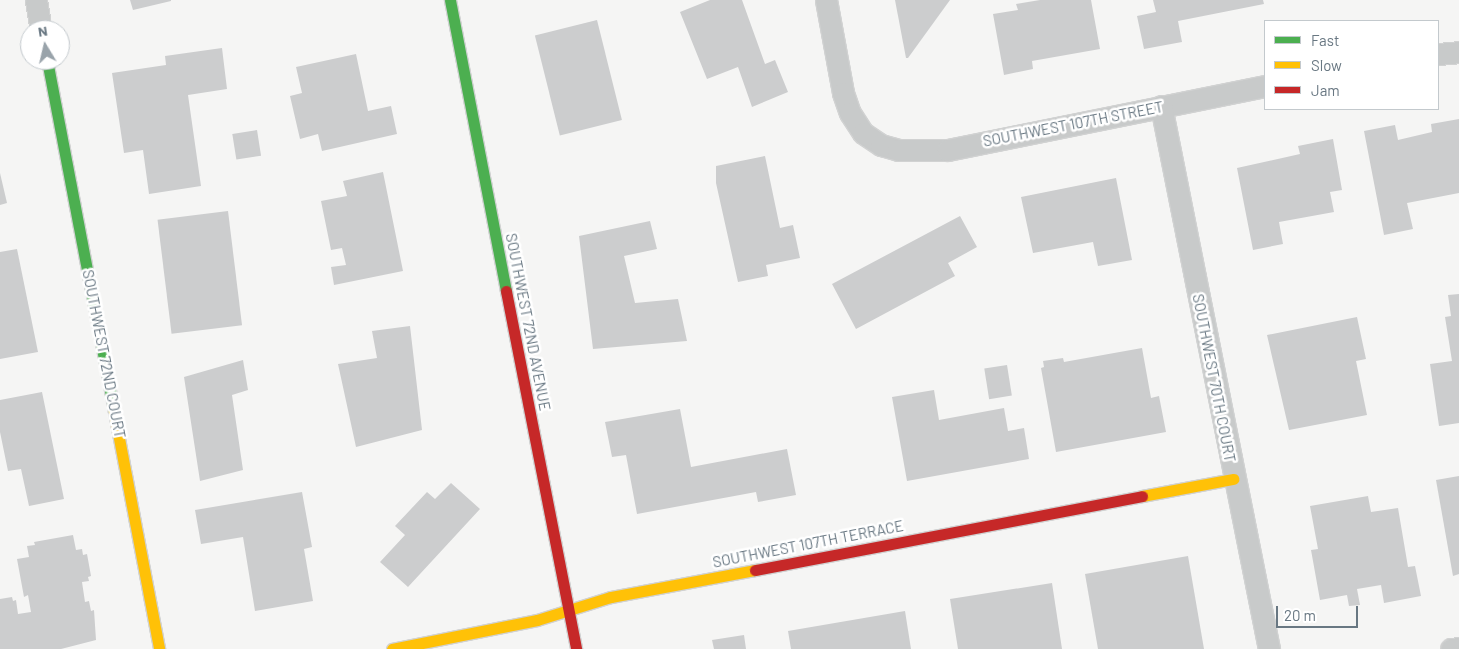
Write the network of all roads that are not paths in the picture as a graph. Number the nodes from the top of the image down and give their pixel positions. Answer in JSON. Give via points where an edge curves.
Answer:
{"nodes":[{"id":1,"x":36,"y":0,"type":"edge"},
{"id":2,"x":450,"y":0,"type":"edge"},
{"id":3,"x":826,"y":0,"type":"edge"},
{"id":4,"x":39,"y":20,"type":"edge"},
{"id":5,"x":1459,"y":52,"type":"edge"},
{"id":6,"x":1439,"y":54,"type":"edge"},
{"id":7,"x":49,"y":70,"type":"edge"},
{"id":8,"x":1264,"y":86,"type":"edge"},
{"id":9,"x":1161,"y":106,"type":"junction"},
{"id":10,"x":1233,"y":479,"type":"junction"},
{"id":11,"x":568,"y":611,"type":"junction"},
{"id":12,"x":1459,"y":648,"type":"edge"},
{"id":13,"x":159,"y":649,"type":"edge"},
{"id":14,"x":392,"y":649,"type":"edge"},
{"id":15,"x":576,"y":649,"type":"edge"},
{"id":16,"x":1269,"y":649,"type":"edge"},
{"id":17,"x":1451,"y":649,"type":"edge"}],
"edges":[{"from":1,"to":4,"type":"street"},
{"from":2,"to":11,"type":"street","name":"SOUTHWEST 72ND AVENUE"},
{"from":3,"to":9,"type":"street","name":"SOUTHWEST 107TH STREET","via":[[843,94],[850,113],[863,133],[881,145],[922,152],[948,150]]},
{"from":5,"to":6,"type":"street"},
{"from":7,"to":13,"type":"street","name":"SOUTHWEST 72ND COURT"},
{"from":8,"to":9,"type":"street","name":"SOUTHWEST 107TH STREET"},
{"from":9,"to":10,"type":"street","name":"SOUTHWEST 70TH COURT"},
{"from":10,"to":11,"type":"street","name":"SOUTHWEST 107TH TERRACE","via":[[612,597]]},
{"from":10,"to":16,"type":"street","name":"SOUTHWEST 70TH COURT"},
{"from":11,"to":14,"type":"street","name":"SOUTHWEST 107TH TERRACE"},
{"from":11,"to":15,"type":"street","name":"SOUTHWEST 72ND AVENUE"},
{"from":12,"to":17,"type":"street"}]}
